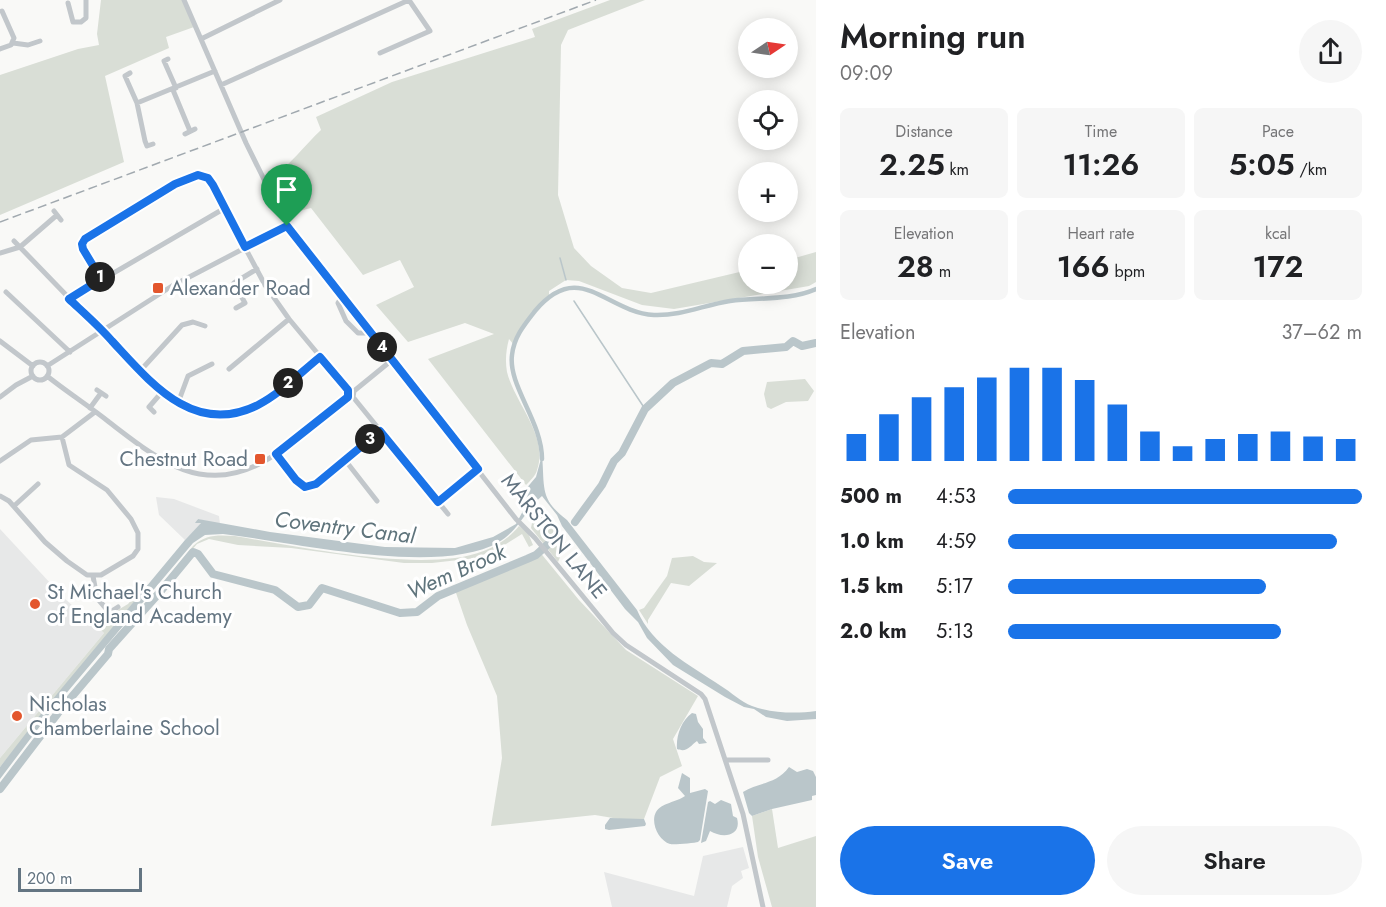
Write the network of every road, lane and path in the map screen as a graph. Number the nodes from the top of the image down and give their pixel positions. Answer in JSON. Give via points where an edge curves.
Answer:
{"nodes":[{"id":1,"x":86,"y":0,"type":"edge"},
{"id":2,"x":184,"y":0,"type":"edge"},
{"id":3,"x":280,"y":0,"type":"edge"},
{"id":4,"x":411,"y":1,"type":"edge"},
{"id":5,"x":272,"y":2,"type":"edge"},
{"id":6,"x":61,"y":10,"type":"dead end"},
{"id":7,"x":3,"y":11,"type":"edge"},
{"id":8,"x":201,"y":39,"type":"junction"},
{"id":9,"x":13,"y":42,"type":"junction"},
{"id":10,"x":40,"y":42,"type":"dead end"},
{"id":11,"x":0,"y":49,"type":"edge"},
{"id":12,"x":381,"y":53,"type":"dead end"},
{"id":13,"x":168,"y":59,"type":"dead end"},
{"id":14,"x":215,"y":71,"type":"junction"},
{"id":15,"x":130,"y":73,"type":"dead end"},
{"id":16,"x":221,"y":85,"type":"junction"},
{"id":17,"x":174,"y":89,"type":"junction"},
{"id":18,"x":137,"y":103,"type":"junction"},
{"id":19,"x":190,"y":131,"type":"dead end"},
{"id":20,"x":153,"y":144,"type":"dead end"},
{"id":21,"x":225,"y":208,"type":"junction"},
{"id":22,"x":58,"y":215,"type":"dead end"},
{"id":23,"x":287,"y":226,"type":"junction"},
{"id":24,"x":14,"y":241,"type":"dead end"},
{"id":25,"x":20,"y":247,"type":"junction"},
{"id":26,"x":245,"y":247,"type":"junction"},
{"id":27,"x":0,"y":253,"type":"edge"},
{"id":28,"x":257,"y":269,"type":"junction"},
{"id":29,"x":101,"y":279,"type":"junction"},
{"id":30,"x":6,"y":292,"type":"dead end"},
{"id":31,"x":342,"y":297,"type":"junction"},
{"id":32,"x":69,"y":299,"type":"junction"},
{"id":33,"x":236,"y":308,"type":"dead end"},
{"id":34,"x":289,"y":319,"type":"junction"},
{"id":35,"x":202,"y":323,"type":"dead end"},
{"id":36,"x":103,"y":331,"type":"junction"},
{"id":37,"x":371,"y":333,"type":"junction"},
{"id":38,"x":0,"y":341,"type":"edge"},
{"id":39,"x":70,"y":352,"type":"junction"},
{"id":40,"x":320,"y":357,"type":"junction"},
{"id":41,"x":392,"y":360,"type":"junction"},
{"id":42,"x":212,"y":364,"type":"dead end"},
{"id":43,"x":33,"y":366,"type":"junction"},
{"id":44,"x":47,"y":366,"type":"junction"},
{"id":45,"x":229,"y":369,"type":"dead end"},
{"id":46,"x":140,"y":371,"type":"junction"},
{"id":47,"x":33,"y":376,"type":"junction"},
{"id":48,"x":47,"y":376,"type":"junction"},
{"id":49,"x":162,"y":392,"type":"junction"},
{"id":50,"x":101,"y":393,"type":"dead end"},
{"id":51,"x":351,"y":394,"type":"junction"},
{"id":52,"x":0,"y":398,"type":"edge"},
{"id":53,"x":178,"y":403,"type":"junction"},
{"id":54,"x":93,"y":410,"type":"junction"},
{"id":55,"x":154,"y":412,"type":"dead end"},
{"id":56,"x":380,"y":431,"type":"junction"},
{"id":57,"x":62,"y":437,"type":"junction"},
{"id":58,"x":276,"y":454,"type":"junction"},
{"id":59,"x":345,"y":460,"type":"junction"},
{"id":60,"x":0,"y":461,"type":"edge"},
{"id":61,"x":478,"y":469,"type":"junction"},
{"id":62,"x":38,"y":484,"type":"dead end"},
{"id":63,"x":0,"y":496,"type":"edge"},
{"id":64,"x":377,"y":501,"type":"dead end"},
{"id":65,"x":438,"y":502,"type":"junction"},
{"id":66,"x":14,"y":506,"type":"junction"},
{"id":67,"x":448,"y":514,"type":"dead end"},
{"id":68,"x":93,"y":576,"type":"junction"},
{"id":69,"x":118,"y":607,"type":"dead end"},
{"id":70,"x":726,"y":760,"type":"junction"},
{"id":71,"x":768,"y":760,"type":"dead end"},
{"id":72,"x":763,"y":907,"type":"edge"}],
"edges":[{"from":1,"to":6,"type":"street","via":[[84,21],[73,22],[69,6]]},
{"from":2,"to":8,"type":"street","name":"MARSTON LANE"},
{"from":3,"to":5,"type":"street"},
{"from":4,"to":12,"type":"street","via":[[430,31]]},
{"from":4,"to":16,"type":"street"},
{"from":5,"to":8,"type":"street"},
{"from":7,"to":9,"type":"street"},
{"from":8,"to":14,"type":"street","name":"MARSTON LANE"},
{"from":9,"to":10,"type":"street"},
{"from":9,"to":11,"type":"street"},
{"from":13,"to":17,"type":"street","via":[[164,61]]},
{"from":14,"to":16,"type":"street","name":"MARSTON LANE"},
{"from":14,"to":17,"type":"street"},
{"from":15,"to":18,"type":"street","via":[[125,76]]},
{"from":16,"to":23,"type":"street","name":"MARSTON LANE"},
{"from":17,"to":18,"type":"street"},
{"from":17,"to":19,"type":"street"},
{"from":18,"to":20,"type":"street","via":[[145,141],[147,146]]},
{"from":21,"to":26,"type":"street"},
{"from":21,"to":29,"type":"street"},
{"from":21,"to":29,"type":"street","via":[[208,178],[198,175],[175,184],[85,239],[83,249]]},
{"from":22,"to":25,"type":"street"},
{"from":23,"to":26,"type":"street"},
{"from":23,"to":31,"type":"street","name":"MARSTON LANE"},
{"from":24,"to":25,"type":"street"},
{"from":25,"to":27,"type":"street"},
{"from":25,"to":32,"type":"street"},
{"from":26,"to":28,"type":"street"},
{"from":26,"to":36,"type":"street","via":[[172,286]]},
{"from":28,"to":33,"type":"street","via":[[234,283],[245,303]]},
{"from":28,"to":34,"type":"street"},
{"from":29,"to":32,"type":"street"},
{"from":30,"to":39,"type":"street"},
{"from":31,"to":37,"type":"street","name":"MARSTON LANE"},
{"from":31,"to":37,"type":"street","via":[[338,303],[346,321],[358,333]]},
{"from":32,"to":36,"type":"street"},
{"from":34,"to":40,"type":"street"},
{"from":34,"to":45,"type":"street"},
{"from":35,"to":46,"type":"street","via":[[182,325]]},
{"from":36,"to":39,"type":"street"},
{"from":36,"to":46,"type":"street"},
{"from":37,"to":41,"type":"street","name":"MARSTON LANE"},
{"from":38,"to":43,"type":"street"},
{"from":39,"to":44,"type":"street"},
{"from":40,"to":51,"type":"street"},
{"from":40,"to":53,"type":"street","via":[[268,399],[244,411],[223,415]]},
{"from":41,"to":51,"type":"street"},
{"from":41,"to":61,"type":"street","name":"MARSTON LANE"},
{"from":42,"to":53,"type":"street","via":[[188,376]]},
{"from":43,"to":44,"type":"street","via":[[38,362]]},
{"from":43,"to":47,"type":"street"},
{"from":44,"to":48,"type":"street"},
{"from":46,"to":49,"type":"street"},
{"from":47,"to":48,"type":"street","via":[[40,380]]},
{"from":47,"to":52,"type":"street"},
{"from":48,"to":54,"type":"street"},
{"from":49,"to":53,"type":"street"},
{"from":49,"to":55,"type":"street","via":[[149,407]]},
{"from":50,"to":54,"type":"street"},
{"from":51,"to":56,"type":"street"},
{"from":51,"to":58,"type":"street"},
{"from":54,"to":57,"type":"street"},
{"from":54,"to":58,"type":"street","via":[[158,459],[192,472],[235,473]]},
{"from":56,"to":59,"type":"street"},
{"from":56,"to":65,"type":"street"},
{"from":57,"to":60,"type":"street","via":[[31,440]]},
{"from":57,"to":68,"type":"street","via":[[69,465],[107,490],[138,533],[134,556]]},
{"from":58,"to":59,"type":"street","via":[[305,487],[316,484]]},
{"from":59,"to":64,"type":"street"},
{"from":61,"to":65,"type":"street"},
{"from":61,"to":70,"type":"street","name":"MARSTON LANE","via":[[613,633],[701,694],[710,709]]},
{"from":62,"to":66,"type":"street"},
{"from":63,"to":66,"type":"street"},
{"from":65,"to":67,"type":"street"},
{"from":66,"to":68,"type":"street","via":[[45,542]]},
{"from":68,"to":69,"type":"street","via":[[97,598],[107,614]]},
{"from":70,"to":71,"type":"street"},
{"from":70,"to":72,"type":"street","name":"MARSTON LANE","via":[[743,814]]}]}
